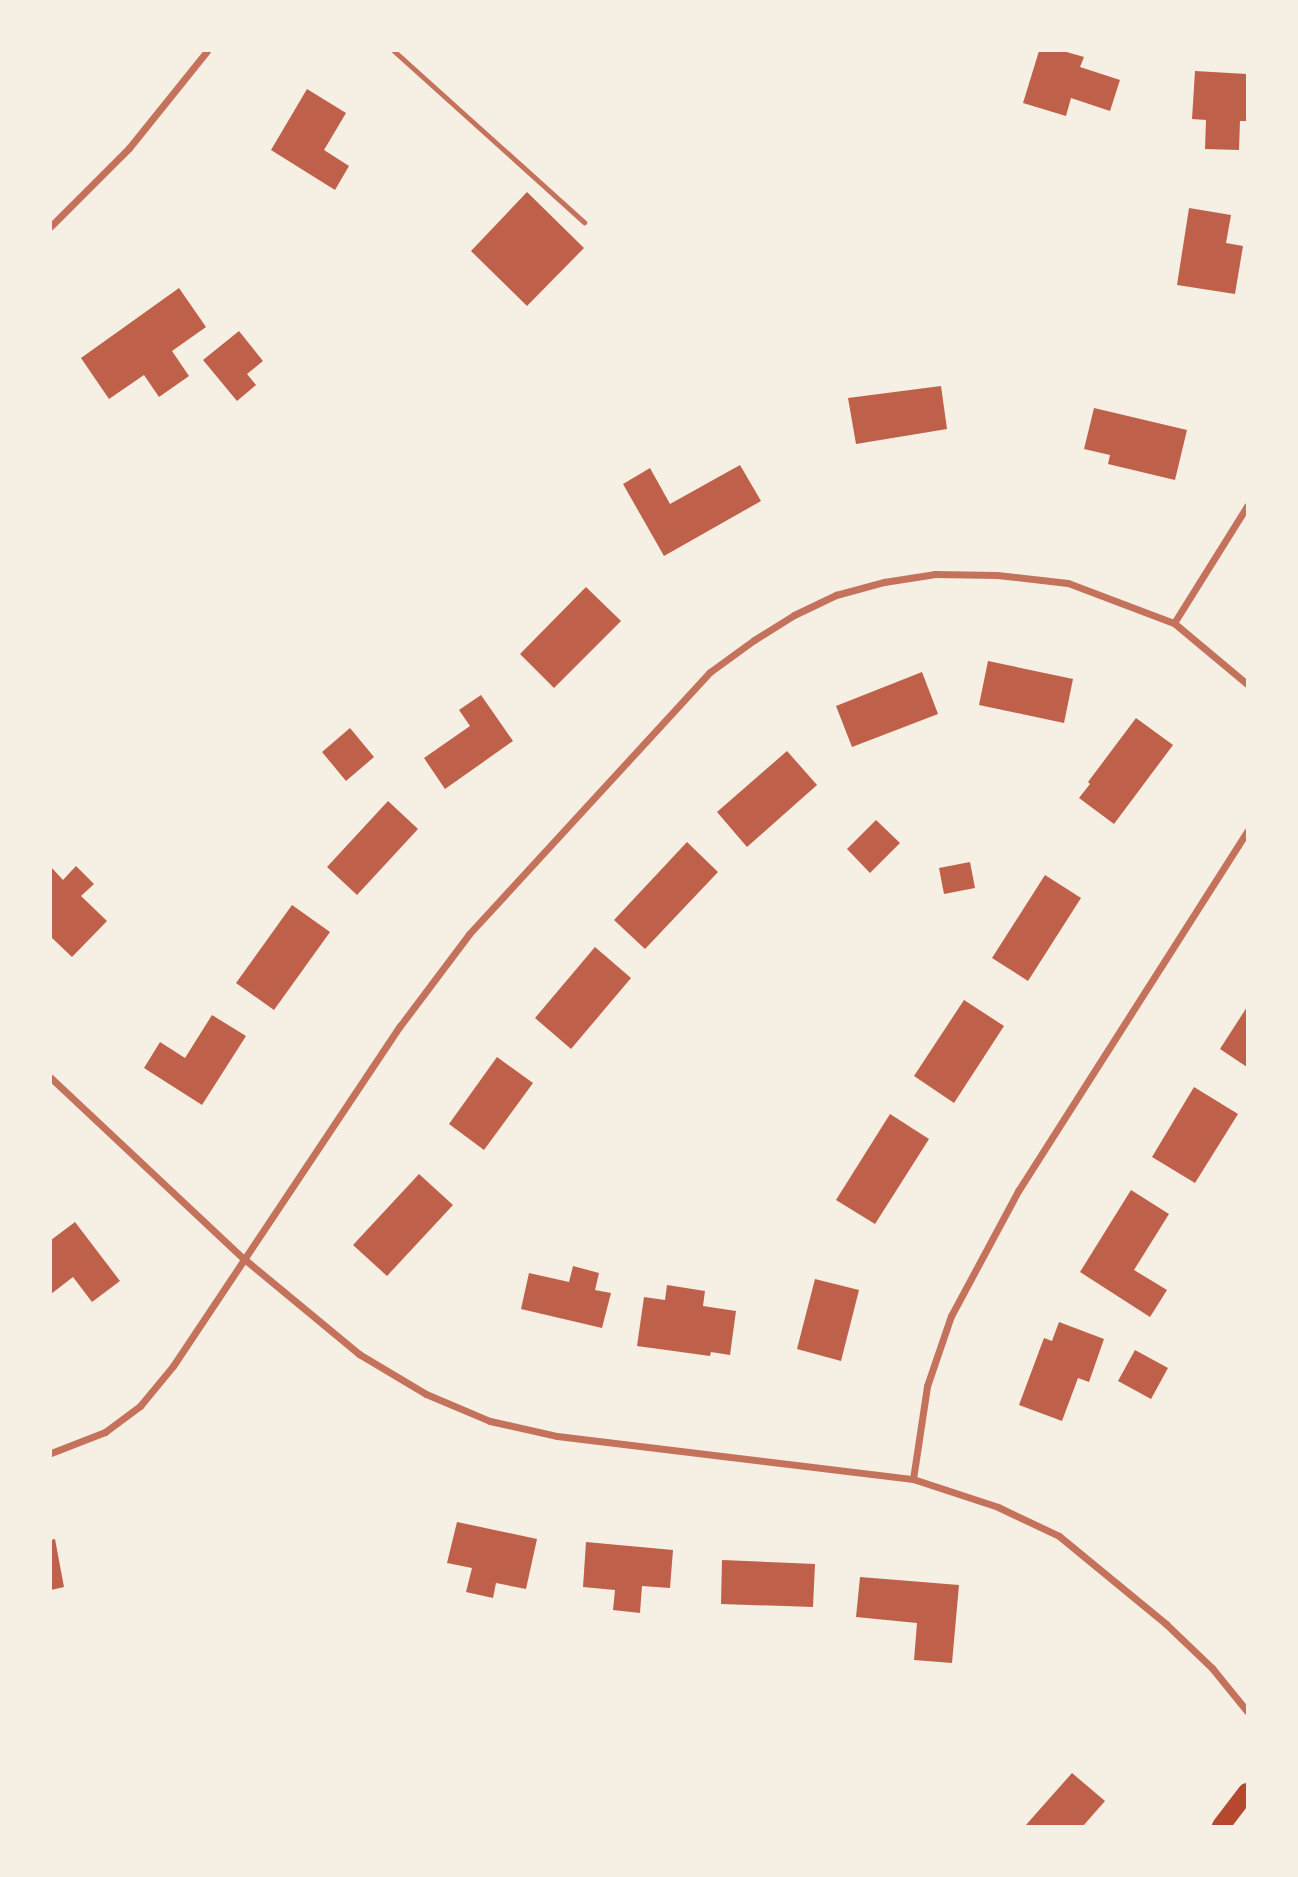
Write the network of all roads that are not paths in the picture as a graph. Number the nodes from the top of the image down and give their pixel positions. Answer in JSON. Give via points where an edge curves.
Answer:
{"nodes":[{"id":1,"x":206,"y":51,"type":"edge"},
{"id":2,"x":394,"y":51,"type":"edge"},
{"id":3,"x":584,"y":222,"type":"dead end"},
{"id":4,"x":51,"y":226,"type":"edge"},
{"id":5,"x":1247,"y":506,"type":"edge"},
{"id":6,"x":1174,"y":623,"type":"junction"},
{"id":7,"x":1247,"y":684,"type":"edge"},
{"id":8,"x":1247,"y":831,"type":"edge"},
{"id":9,"x":51,"y":1078,"type":"edge"},
{"id":10,"x":243,"y":1258,"type":"junction"},
{"id":11,"x":51,"y":1452,"type":"edge"},
{"id":12,"x":913,"y":1479,"type":"junction"},
{"id":13,"x":1247,"y":1711,"type":"edge"},
{"id":14,"x":1247,"y":1792,"type":"edge"},
{"id":15,"x":1221,"y":1826,"type":"edge"}],
"edges":[{"from":1,"to":4,"type":"street","via":[[129,148]]},
{"from":2,"to":3,"type":"lane"},
{"from":5,"to":6,"type":"street"},
{"from":6,"to":7,"type":"street"},
{"from":6,"to":10,"type":"street","via":[[1068,583],[935,574],[836,595],[754,640],[709,672],[469,934],[400,1026]]},
{"from":8,"to":12,"type":"street","via":[[1018,1191],[951,1316],[927,1386]]},
{"from":9,"to":10,"type":"street"},
{"from":10,"to":11,"type":"street","via":[[173,1366],[140,1406],[105,1432]]},
{"from":10,"to":12,"type":"street","via":[[359,1354],[426,1394],[490,1421],[558,1436]]},
{"from":12,"to":13,"type":"street","via":[[998,1507],[1059,1536],[1166,1624],[1212,1668]]},
{"from":14,"to":15,"type":"main road"}]}
